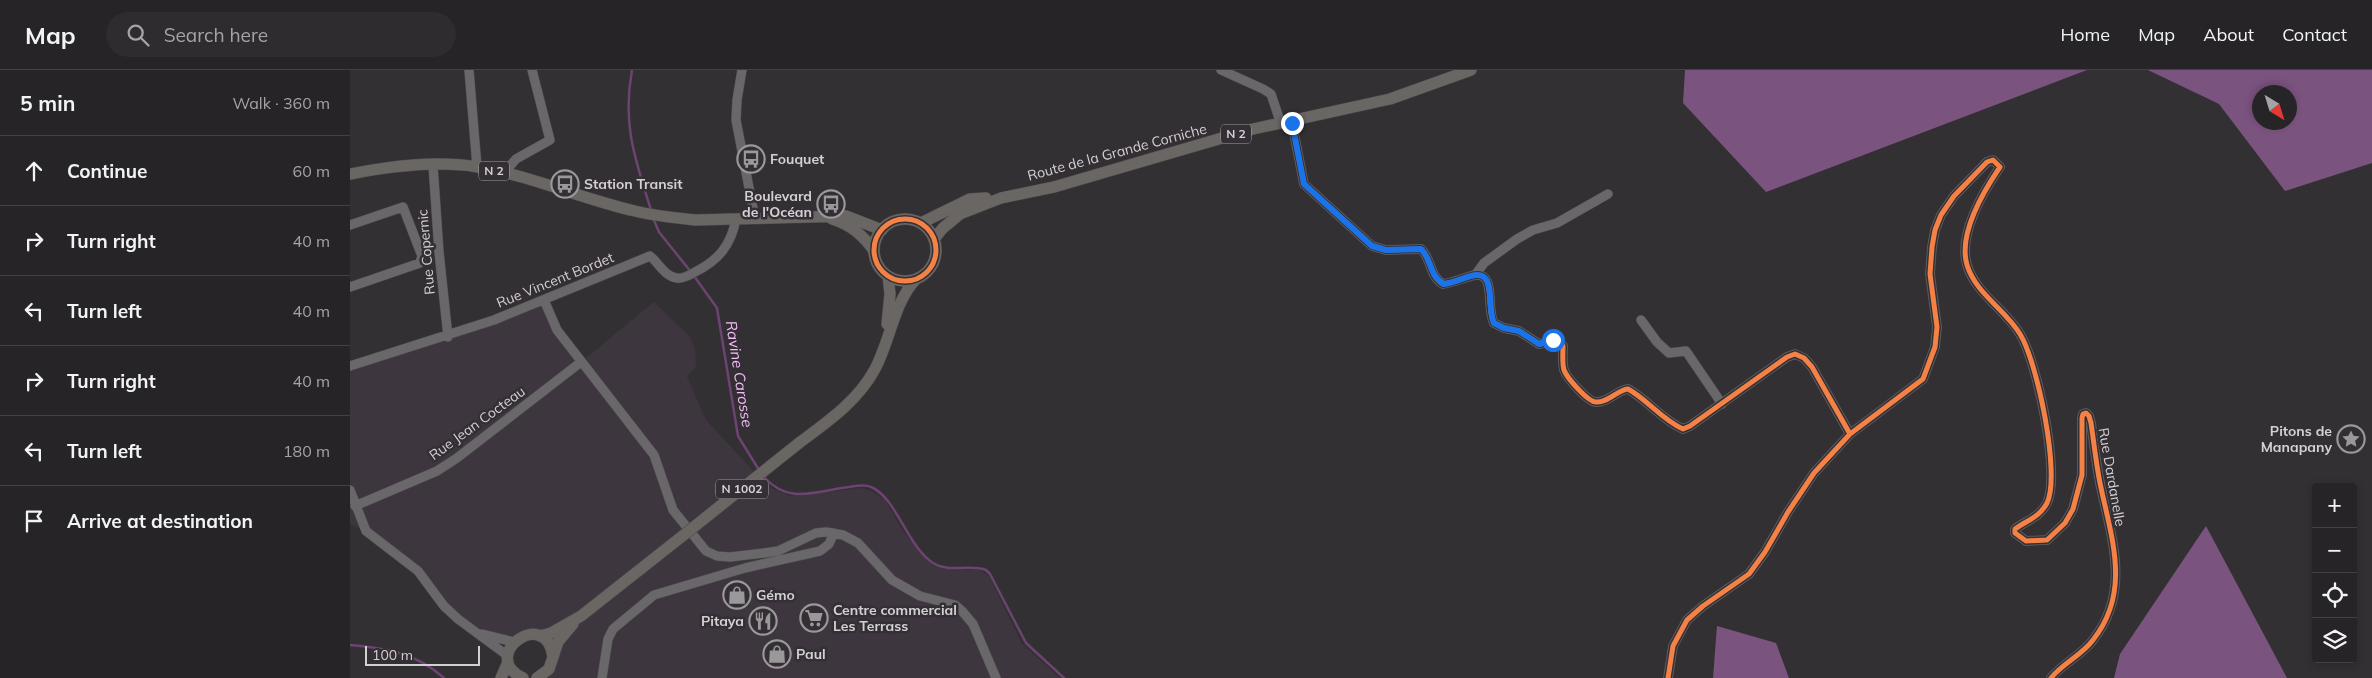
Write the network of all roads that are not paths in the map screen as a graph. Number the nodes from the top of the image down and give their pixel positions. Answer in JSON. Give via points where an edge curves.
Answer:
{"nodes":[{"id":1,"x":469,"y":70,"type":"edge"},
{"id":2,"x":532,"y":70,"type":"edge"},
{"id":3,"x":742,"y":70,"type":"edge"},
{"id":4,"x":1221,"y":70,"type":"edge"},
{"id":5,"x":1472,"y":70,"type":"edge"},
{"id":6,"x":1286,"y":124,"type":"junction"},
{"id":7,"x":433,"y":165,"type":"junction"},
{"id":8,"x":477,"y":167,"type":"junction"},
{"id":9,"x":504,"y":173,"type":"junction"},
{"id":10,"x":350,"y":174,"type":"edge"},
{"id":11,"x":1608,"y":194,"type":"dead end"},
{"id":12,"x":1001,"y":198,"type":"junction"},
{"id":13,"x":821,"y":215,"type":"junction"},
{"id":14,"x":736,"y":219,"type":"junction"},
{"id":15,"x":755,"y":219,"type":"junction"},
{"id":16,"x":920,"y":223,"type":"junction"},
{"id":17,"x":350,"y":225,"type":"edge"},
{"id":18,"x":882,"y":230,"type":"junction"},
{"id":19,"x":934,"y":239,"type":"junction"},
{"id":20,"x":874,"y":251,"type":"junction"},
{"id":21,"x":1476,"y":274,"type":"junction"},
{"id":22,"x":888,"y":276,"type":"junction"},
{"id":23,"x":916,"y":279,"type":"junction"},
{"id":24,"x":350,"y":287,"type":"edge"},
{"id":25,"x":544,"y":300,"type":"junction"},
{"id":26,"x":1641,"y":320,"type":"dead end"},
{"id":27,"x":448,"y":337,"type":"junction"},
{"id":28,"x":882,"y":353,"type":"junction"},
{"id":29,"x":581,"y":362,"type":"junction"},
{"id":30,"x":350,"y":366,"type":"edge"},
{"id":31,"x":1722,"y":404,"type":"junction"},
{"id":32,"x":1850,"y":434,"type":"junction"},
{"id":33,"x":350,"y":490,"type":"edge"},
{"id":34,"x":355,"y":506,"type":"junction"},
{"id":35,"x":834,"y":532,"type":"junction"},
{"id":36,"x":581,"y":616,"type":"junction"},
{"id":37,"x":479,"y":634,"type":"junction"},
{"id":38,"x":540,"y":636,"type":"junction"},
{"id":39,"x":514,"y":642,"type":"junction"},
{"id":40,"x":553,"y":656,"type":"junction"},
{"id":41,"x":508,"y":659,"type":"junction"},
{"id":42,"x":552,"y":673,"type":"edge"},
{"id":43,"x":501,"y":678,"type":"edge"},
{"id":44,"x":523,"y":678,"type":"edge"},
{"id":45,"x":537,"y":678,"type":"edge"},
{"id":46,"x":602,"y":678,"type":"edge"},
{"id":47,"x":996,"y":678,"type":"edge"},
{"id":48,"x":1668,"y":678,"type":"edge"},
{"id":49,"x":2051,"y":678,"type":"edge"}],
"edges":[{"from":1,"to":8,"type":"street"},
{"from":2,"to":9,"type":"street","via":[[550,140],[516,159]]},
{"from":3,"to":15,"type":"street","via":[[736,120]]},
{"from":4,"to":6,"type":"street","via":[[1271,94]]},
{"from":5,"to":6,"type":"main road","name":"Route de la Grande Corniche","number":"N 2","via":[[1390,99]]},
{"from":6,"to":12,"type":"main road","name":"Route de la Grande Corniche","number":"N 2","via":[[1253,129]]},
{"from":6,"to":21,"type":"street","via":[[1304,184],[1372,246],[1386,250],[1421,249],[1434,277],[1444,284],[1456,283]]},
{"from":7,"to":8,"type":"main road","number":"N 2"},
{"from":7,"to":10,"type":"main road","number":"N 2","via":[[375,168]]},
{"from":7,"to":27,"type":"street","name":"Rue Copernic"},
{"from":8,"to":9,"type":"main road","number":"N 2"},
{"from":9,"to":14,"type":"main road","number":"N 2","via":[[634,211],[670,218]]},
{"from":11,"to":21,"type":"street","via":[[1557,223],[1517,239],[1484,262]]},
{"from":12,"to":16,"type":"main road","name":"Route de la Grande Corniche","number":"N 2","via":[[970,199]]},
{"from":12,"to":19,"type":"main road","name":"Route de la Grande Corniche","number":"N 2","via":[[960,214]]},
{"from":13,"to":15,"type":"main road","number":"N 2"},
{"from":13,"to":18,"type":"main road","number":"N 2","via":[[846,216]]},
{"from":13,"to":20,"type":"main road","number":"N 2","via":[[842,222]]},
{"from":14,"to":15,"type":"main road","number":"N 2"},
{"from":14,"to":25,"type":"street","name":"Rue Vincent Bordet","via":[[733,236],[722,254],[685,277],[670,276],[650,256]]},
{"from":16,"to":18,"type":"main road","via":[[900,220]]},
{"from":16,"to":19,"type":"main road"},
{"from":17,"to":24,"type":"street","via":[[404,207],[422,256],[420,263]]},
{"from":18,"to":20,"type":"main road"},
{"from":19,"to":23,"type":"main road","via":[[934,260],[927,272]]},
{"from":20,"to":22,"type":"main road","via":[[878,264]]},
{"from":21,"to":31,"type":"street","via":[[1484,276],[1489,283],[1490,312],[1494,323],[1519,331],[1539,344],[1553,340],[1563,346],[1566,374],[1591,401],[1605,400],[1628,389],[1673,425],[1683,429]]},
{"from":22,"to":23,"type":"main road","via":[[902,281]]},
{"from":22,"to":28,"type":"main road","number":"N 1002","via":[[890,294]]},
{"from":23,"to":28,"type":"main road","number":"N 1002","via":[[901,300]]},
{"from":25,"to":27,"type":"street","name":"Rue Vincent Bordet"},
{"from":25,"to":29,"type":"street","via":[[557,330]]},
{"from":26,"to":31,"type":"street","via":[[1657,342],[1670,353],[1686,351]]},
{"from":27,"to":30,"type":"street","name":"Rue Vincent Bordet"},
{"from":28,"to":36,"type":"main road","number":"N 1002","bridge":true,"via":[[857,394],[829,420]]},
{"from":29,"to":34,"type":"street","name":"Rue Jean Cocteau","via":[[458,458],[437,471]]},
{"from":29,"to":35,"type":"street","via":[[654,455],[672,510],[706,551],[730,557],[778,551],[816,533]]},
{"from":31,"to":32,"type":"street","via":[[1787,356],[1795,354],[1812,367]]},
{"from":32,"to":48,"type":"street","via":[[1814,473],[1749,574],[1687,620],[1673,646]]},
{"from":32,"to":49,"type":"street","name":"Rue Dardanelle","via":[[1923,379],[1935,348],[1937,327],[1930,274],[1935,230],[1954,196],[1987,162],[1993,160],[2000,167],[1971,219],[1967,233],[1967,264],[1978,286],[2020,332],[2027,347],[2037,378],[2051,466],[2048,502],[2038,516],[2015,529],[2015,533],[2026,541],[2047,540],[2065,523],[2073,509],[2082,476],[2082,418],[2086,413],[2091,423],[2117,570],[2106,618],[2093,640]]},
{"from":33,"to":34,"type":"street"},
{"from":34,"to":37,"type":"street","via":[[366,531],[418,571],[444,606]]},
{"from":35,"to":46,"type":"street","via":[[829,544],[820,550],[654,594],[613,629]]},
{"from":35,"to":47,"type":"street","via":[[858,543],[892,580],[910,591],[955,605],[962,611],[974,624]]},
{"from":36,"to":38,"type":"main road","number":"N 1002"},
{"from":36,"to":40,"type":"main road","number":"N 1002","via":[[558,642]]},
{"from":37,"to":39,"type":"street"},
{"from":37,"to":41,"type":"street"},
{"from":38,"to":39,"type":"main road","via":[[529,634]]},
{"from":38,"to":40,"type":"main road","via":[[549,644]]},
{"from":39,"to":41,"type":"main road"},
{"from":40,"to":42,"type":"main road"},
{"from":41,"to":43,"type":"main road"},
{"from":41,"to":44,"type":"main road","via":[[513,672]]},
{"from":42,"to":45,"type":"main road"}]}
